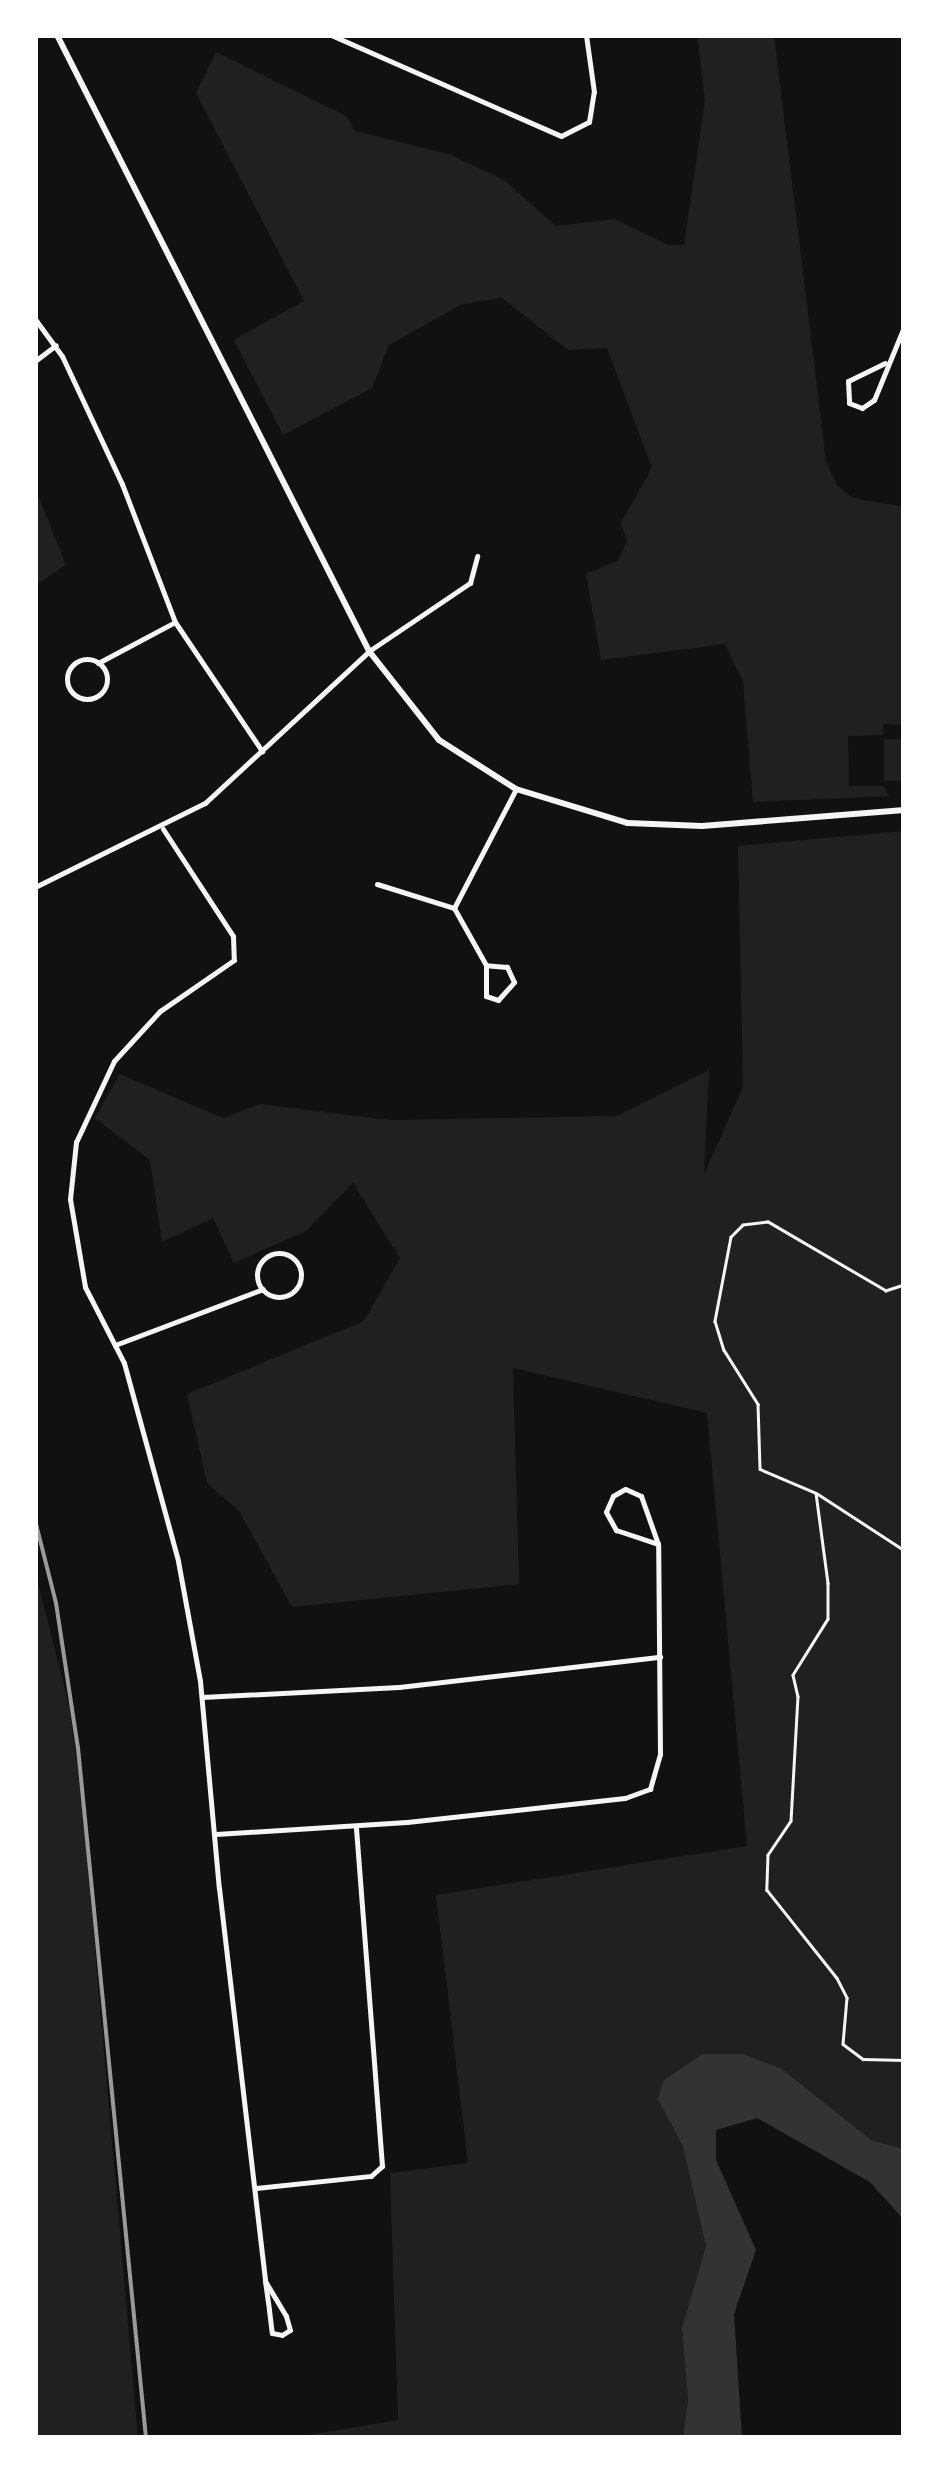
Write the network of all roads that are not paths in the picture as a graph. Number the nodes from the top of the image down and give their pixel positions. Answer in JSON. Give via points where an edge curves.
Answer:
{"nodes":[{"id":1,"x":57,"y":35,"type":"edge"},
{"id":2,"x":331,"y":35,"type":"edge"},
{"id":3,"x":586,"y":35,"type":"edge"},
{"id":4,"x":35,"y":319,"type":"edge"},
{"id":5,"x":904,"y":327,"type":"edge"},
{"id":6,"x":56,"y":345,"type":"junction"},
{"id":7,"x":35,"y":361,"type":"edge"},
{"id":8,"x":885,"y":363,"type":"junction"},
{"id":9,"x":477,"y":556,"type":"dead end"},
{"id":10,"x":174,"y":622,"type":"junction"},
{"id":11,"x":369,"y":651,"type":"junction"},
{"id":12,"x":98,"y":663,"type":"junction"},
{"id":13,"x":262,"y":752,"type":"junction"},
{"id":14,"x":516,"y":789,"type":"junction"},
{"id":15,"x":904,"y":810,"type":"edge"},
{"id":16,"x":163,"y":829,"type":"junction"},
{"id":17,"x":378,"y":884,"type":"dead end"},
{"id":18,"x":35,"y":887,"type":"edge"},
{"id":19,"x":454,"y":908,"type":"junction"},
{"id":20,"x":486,"y":964,"type":"junction"},
{"id":21,"x":263,"y":1289,"type":"junction"},
{"id":22,"x":115,"y":1345,"type":"junction"},
{"id":23,"x":658,"y":1544,"type":"junction"},
{"id":24,"x":660,"y":1657,"type":"junction"},
{"id":25,"x":202,"y":1697,"type":"junction"},
{"id":26,"x":356,"y":1826,"type":"junction"},
{"id":27,"x":216,"y":1834,"type":"junction"},
{"id":28,"x":254,"y":2188,"type":"junction"},
{"id":29,"x":265,"y":2281,"type":"junction"}],
"edges":[{"from":1,"to":11,"type":"street"},
{"from":2,"to":3,"type":"street","via":[[561,136],[589,122],[594,92]]},
{"from":4,"to":6,"type":"street"},
{"from":5,"to":8,"type":"street"},
{"from":6,"to":7,"type":"street"},
{"from":6,"to":10,"type":"street","via":[[122,484]]},
{"from":8,"to":8,"type":"street","via":[[848,381],[848,404],[862,408],[874,400]]},
{"from":9,"to":11,"type":"street","via":[[470,582]]},
{"from":10,"to":12,"type":"street"},
{"from":10,"to":13,"type":"street"},
{"from":11,"to":13,"type":"street"},
{"from":11,"to":14,"type":"street","via":[[439,740]]},
{"from":12,"to":12,"type":"street","via":[[80,660],[70,668],[67,680],[76,696],[89,699],[105,688]]},
{"from":13,"to":16,"type":"street","via":[[205,803]]},
{"from":14,"to":15,"type":"street","via":[[594,816],[678,826]]},
{"from":14,"to":19,"type":"street"},
{"from":16,"to":18,"type":"street"},
{"from":16,"to":22,"type":"street","via":[[233,936],[234,960],[138,1030],[114,1061],[76,1142],[74,1250],[94,1310]]},
{"from":17,"to":19,"type":"street"},
{"from":19,"to":20,"type":"street"},
{"from":20,"to":20,"type":"street","via":[[507,967],[514,982],[498,1000],[486,996]]},
{"from":21,"to":21,"type":"street","via":[[258,1269],[266,1258],[279,1253],[298,1263],[301,1277],[289,1294]]},
{"from":21,"to":22,"type":"street"},
{"from":22,"to":25,"type":"street","via":[[178,1560]]},
{"from":23,"to":23,"type":"street","via":[[616,1530],[606,1512],[613,1496],[625,1488],[642,1496]]},
{"from":23,"to":24,"type":"street"},
{"from":24,"to":25,"type":"street","via":[[399,1687]]},
{"from":24,"to":26,"type":"street","via":[[657,1779],[638,1795]]},
{"from":25,"to":27,"type":"street"},
{"from":26,"to":27,"type":"street"},
{"from":26,"to":28,"type":"street","via":[[382,2166],[371,2176]]},
{"from":27,"to":28,"type":"street"},
{"from":28,"to":29,"type":"street"},
{"from":29,"to":29,"type":"street","via":[[272,2333],[282,2335],[290,2330],[286,2316]]}]}
